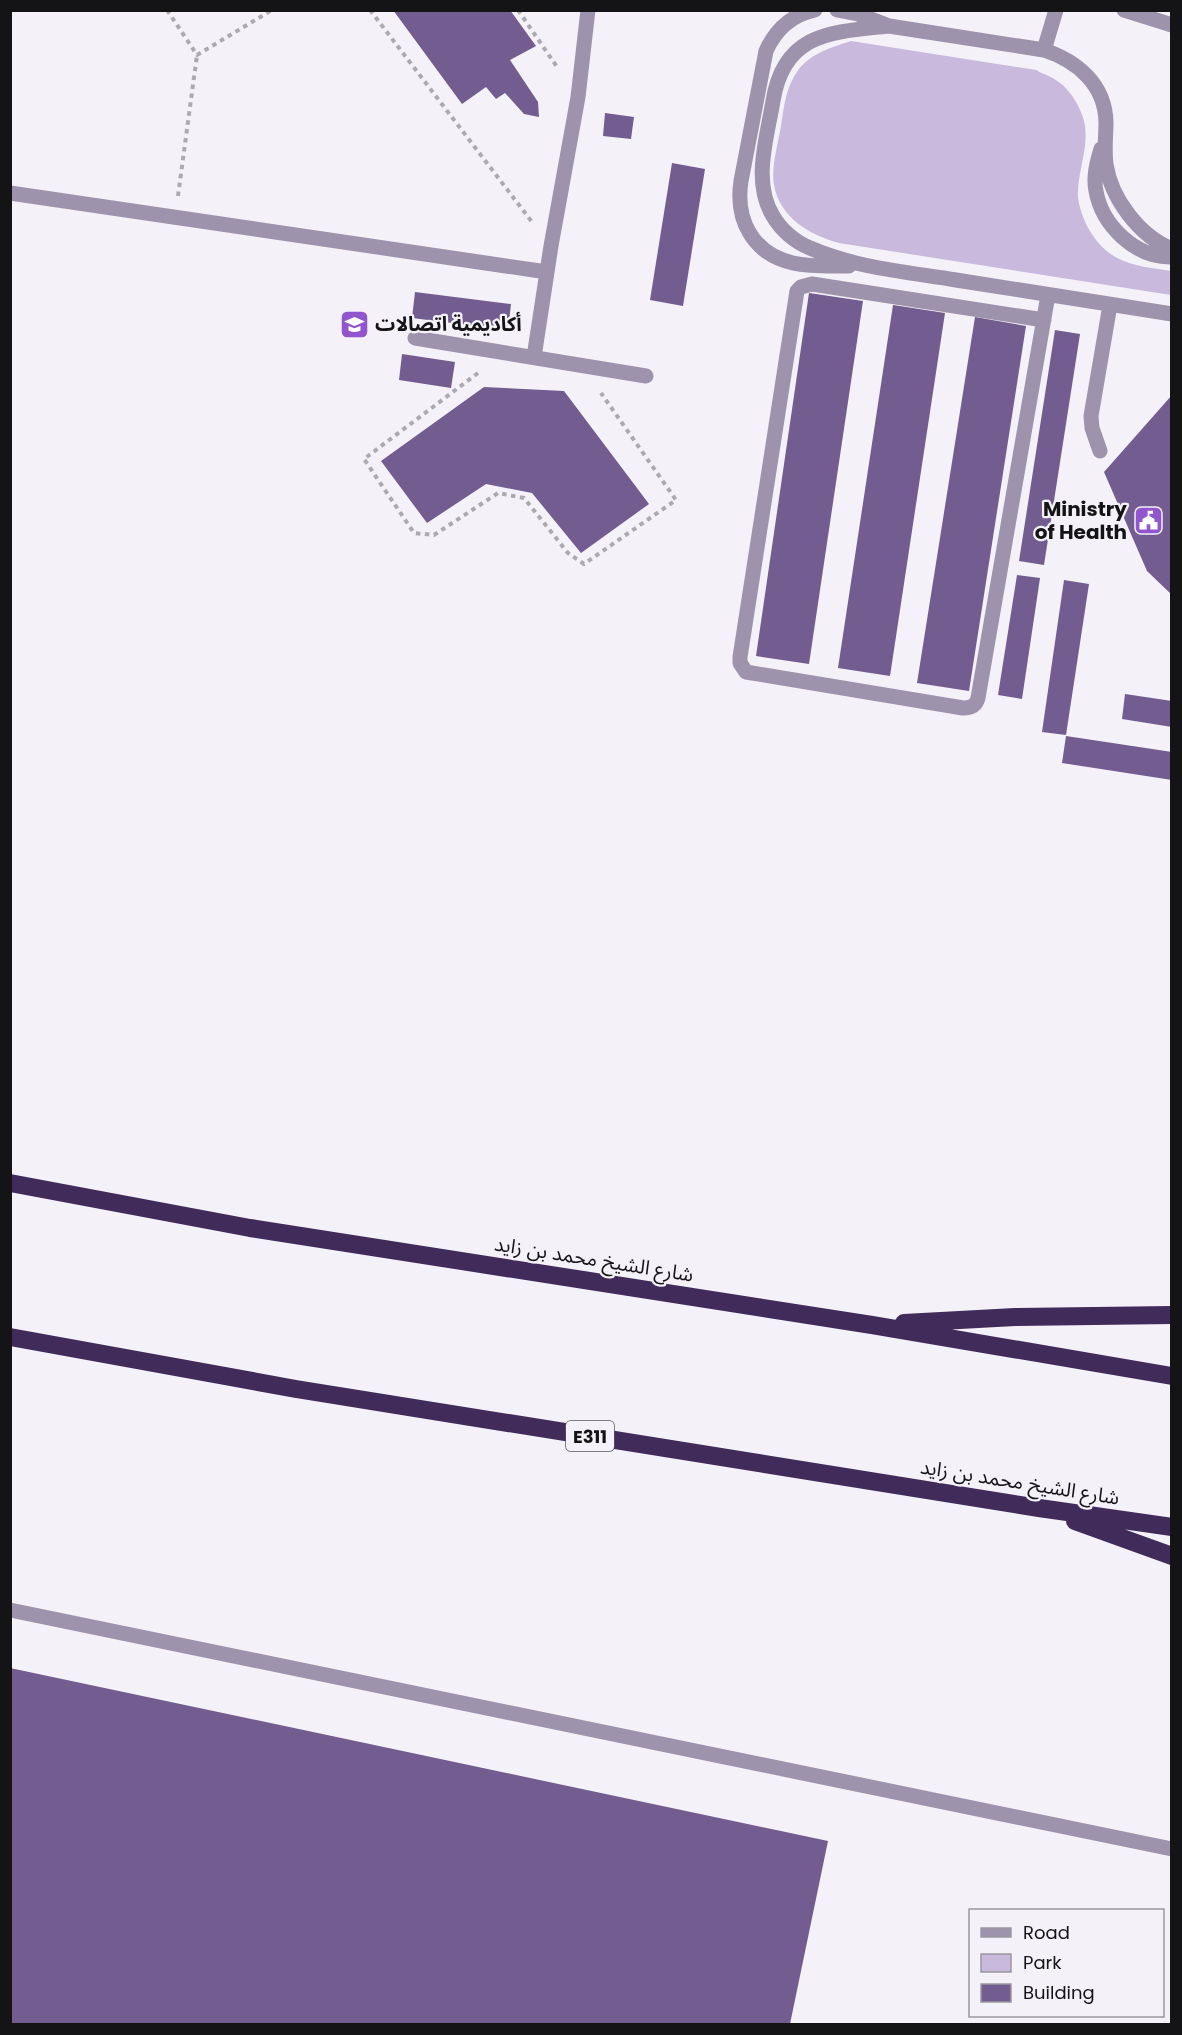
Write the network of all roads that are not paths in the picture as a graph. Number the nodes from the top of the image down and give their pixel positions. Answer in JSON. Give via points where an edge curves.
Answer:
{"nodes":[{"id":1,"x":588,"y":10,"type":"edge"},
{"id":2,"x":815,"y":10,"type":"edge"},
{"id":3,"x":837,"y":10,"type":"edge"},
{"id":4,"x":1056,"y":10,"type":"edge"},
{"id":5,"x":1124,"y":10,"type":"edge"},
{"id":6,"x":1172,"y":25,"type":"edge"},
{"id":7,"x":889,"y":26,"type":"junction"},
{"id":8,"x":1044,"y":50,"type":"junction"},
{"id":9,"x":752,"y":124,"type":"junction"},
{"id":10,"x":768,"y":127,"type":"junction"},
{"id":11,"x":1104,"y":141,"type":"junction"},
{"id":12,"x":10,"y":193,"type":"edge"},
{"id":13,"x":1172,"y":249,"type":"edge"},
{"id":14,"x":1172,"y":257,"type":"edge"},
{"id":15,"x":864,"y":266,"type":"junction"},
{"id":16,"x":883,"y":269,"type":"junction"},
{"id":17,"x":547,"y":272,"type":"junction"},
{"id":18,"x":879,"y":294,"type":"junction"},
{"id":19,"x":1048,"y":295,"type":"junction"},
{"id":20,"x":1110,"y":304,"type":"junction"},
{"id":21,"x":1172,"y":314,"type":"edge"},
{"id":22,"x":1044,"y":320,"type":"junction"},
{"id":23,"x":415,"y":338,"type":"dead end"},
{"id":24,"x":534,"y":357,"type":"junction"},
{"id":25,"x":646,"y":376,"type":"dead end"},
{"id":26,"x":1100,"y":451,"type":"dead end"},
{"id":27,"x":10,"y":1183,"type":"edge"},
{"id":28,"x":1172,"y":1315,"type":"edge"},
{"id":29,"x":872,"y":1325,"type":"junction"},
{"id":30,"x":10,"y":1338,"type":"edge"},
{"id":31,"x":1172,"y":1376,"type":"edge"},
{"id":32,"x":1039,"y":1508,"type":"junction"},
{"id":33,"x":1172,"y":1527,"type":"edge"},
{"id":34,"x":1172,"y":1556,"type":"edge"},
{"id":35,"x":10,"y":1610,"type":"edge"},
{"id":36,"x":1172,"y":1849,"type":"edge"}],
"edges":[{"from":1,"to":17,"type":"street","via":[[578,97]]},
{"from":2,"to":9,"type":"street","via":[[790,19],[771,39]]},
{"from":3,"to":7,"type":"street"},
{"from":4,"to":8,"type":"street"},
{"from":5,"to":6,"type":"street"},
{"from":7,"to":8,"type":"street"},
{"from":7,"to":10,"type":"street","via":[[833,32],[801,48],[780,73]]},
{"from":8,"to":11,"type":"street","via":[[1080,67],[1093,82],[1106,121]]},
{"from":9,"to":10,"type":"street"},
{"from":9,"to":15,"type":"street","via":[[739,196],[744,224],[752,236],[763,249],[794,263]]},
{"from":10,"to":15,"type":"street","via":[[761,184],[772,215],[782,229],[809,248]]},
{"from":11,"to":13,"type":"street","via":[[1106,166],[1127,213],[1144,232]]},
{"from":11,"to":14,"type":"street","via":[[1096,165],[1095,190],[1104,215],[1119,235],[1140,250]]},
{"from":12,"to":17,"type":"street"},
{"from":15,"to":16,"type":"street"},
{"from":16,"to":18,"type":"street"},
{"from":16,"to":19,"type":"street"},
{"from":17,"to":24,"type":"street"},
{"from":18,"to":22,"type":"street"},
{"from":18,"to":22,"type":"street","via":[[806,284],[797,291],[740,663],[746,672],[973,707]]},
{"from":19,"to":20,"type":"street"},
{"from":19,"to":22,"type":"street"},
{"from":20,"to":21,"type":"street"},
{"from":20,"to":26,"type":"street","via":[[1091,416]]},
{"from":23,"to":24,"type":"street"},
{"from":24,"to":25,"type":"street"},
{"from":27,"to":29,"type":"highway","name":"شارع الشيخ محمد بن زايد","via":[[250,1228]]},
{"from":28,"to":29,"type":"highway","via":[[1015,1317]]},
{"from":29,"to":31,"type":"highway","name":"شارع الشيخ محمد بن زايد"},
{"from":30,"to":32,"type":"highway","name":"شارع الشيخ محمد بن زايد","number":"E311","via":[[308,1391]]},
{"from":32,"to":33,"type":"highway","name":"شارع الشيخ محمد بن زايد","number":"E311"},
{"from":32,"to":34,"type":"highway"},
{"from":35,"to":36,"type":"street"}]}
